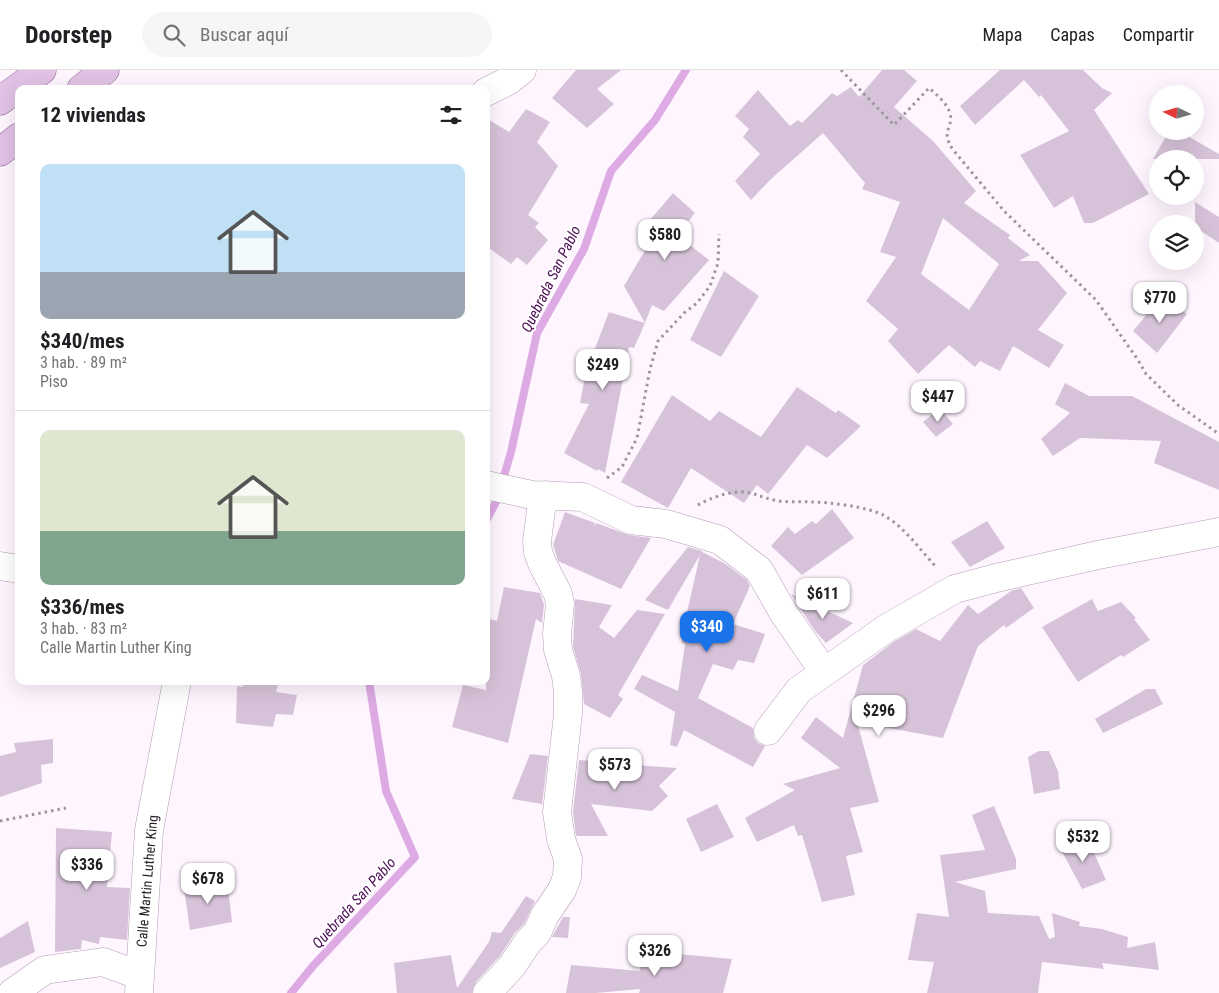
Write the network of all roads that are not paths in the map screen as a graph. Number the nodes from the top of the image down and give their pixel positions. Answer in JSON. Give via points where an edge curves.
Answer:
{"nodes":[{"id":1,"x":42,"y":70,"type":"edge"},
{"id":2,"x":105,"y":70,"type":"edge"},
{"id":3,"x":522,"y":70,"type":"edge"},
{"id":4,"x":22,"y":85,"type":"edge"},
{"id":5,"x":86,"y":85,"type":"edge"},
{"id":6,"x":15,"y":90,"type":"edge"},
{"id":7,"x":490,"y":90,"type":"edge"},
{"id":8,"x":0,"y":101,"type":"edge"},
{"id":9,"x":15,"y":140,"type":"edge"},
{"id":10,"x":0,"y":152,"type":"edge"},
{"id":11,"x":490,"y":486,"type":"edge"},
{"id":12,"x":546,"y":495,"type":"junction"},
{"id":13,"x":1219,"y":532,"type":"edge"},
{"id":14,"x":0,"y":566,"type":"edge"},
{"id":15,"x":15,"y":568,"type":"edge"},
{"id":16,"x":824,"y":672,"type":"junction"},
{"id":17,"x":176,"y":685,"type":"edge"},
{"id":18,"x":768,"y":731,"type":"dead end"},
{"id":19,"x":139,"y":984,"type":"edge"},
{"id":20,"x":12,"y":993,"type":"edge"},
{"id":21,"x":487,"y":993,"type":"edge"}],
"edges":[{"from":1,"to":4,"type":"main road"},
{"from":2,"to":5,"type":"main road"},
{"from":3,"to":7,"type":"street"},
{"from":6,"to":8,"type":"main road"},
{"from":9,"to":10,"type":"main road"},
{"from":11,"to":12,"type":"street"},
{"from":12,"to":16,"type":"street","via":[[583,497],[631,520],[666,524],[720,540],[759,570]]},
{"from":12,"to":21,"type":"street","via":[[537,541],[542,563],[558,594],[558,650],[568,692],[557,812],[568,859],[567,877],[537,933]]},
{"from":13,"to":16,"type":"street","via":[[1098,555],[955,589],[887,628]]},
{"from":14,"to":15,"type":"street"},
{"from":16,"to":18,"type":"street","via":[[799,690]]},
{"from":17,"to":19,"type":"street","name":"Calle Martin Luther King","via":[[150,830]]},
{"from":19,"to":20,"type":"street","via":[[103,962],[45,970]]}]}
